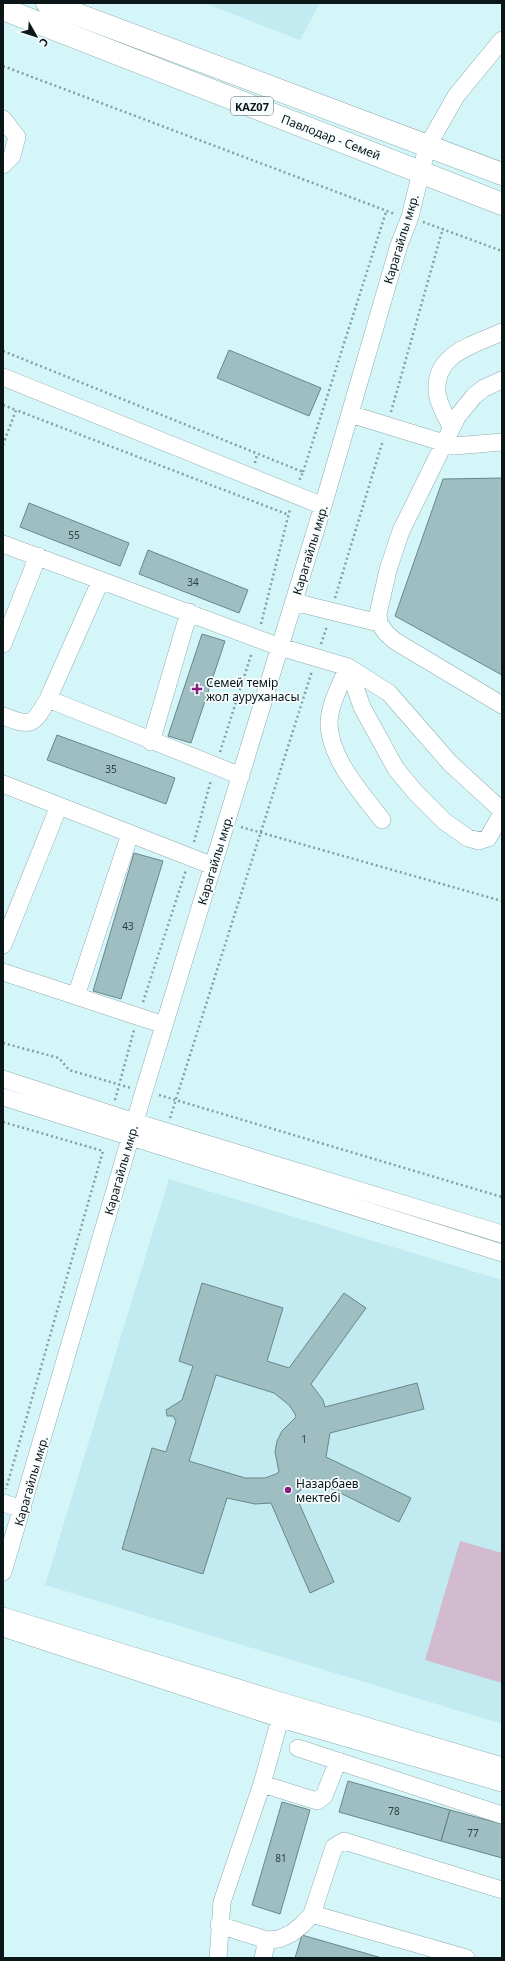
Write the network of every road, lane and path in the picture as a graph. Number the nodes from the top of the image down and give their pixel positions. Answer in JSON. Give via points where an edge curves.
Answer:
{"nodes":[{"id":1,"x":47,"y":3,"type":"edge"},
{"id":2,"x":3,"y":9,"type":"edge"},
{"id":3,"x":502,"y":40,"type":"edge"},
{"id":4,"x":3,"y":66,"type":"edge"},
{"id":5,"x":3,"y":119,"type":"edge"},
{"id":6,"x":427,"y":147,"type":"junction"},
{"id":7,"x":3,"y":165,"type":"edge"},
{"id":8,"x":420,"y":172,"type":"junction"},
{"id":9,"x":502,"y":174,"type":"edge"},
{"id":10,"x":502,"y":204,"type":"edge"},
{"id":11,"x":386,"y":212,"type":"junction"},
{"id":12,"x":410,"y":217,"type":"junction"},
{"id":13,"x":442,"y":228,"type":"junction"},
{"id":14,"x":502,"y":251,"type":"edge"},
{"id":15,"x":502,"y":332,"type":"edge"},
{"id":16,"x":3,"y":351,"type":"edge"},
{"id":17,"x":4,"y":378,"type":"edge"},
{"id":18,"x":502,"y":380,"type":"edge"},
{"id":19,"x":3,"y":405,"type":"edge"},
{"id":20,"x":16,"y":410,"type":"junction"},
{"id":21,"x":350,"y":414,"type":"junction"},
{"id":22,"x":387,"y":426,"type":"junction"},
{"id":23,"x":451,"y":427,"type":"junction"},
{"id":24,"x":502,"y":442,"type":"edge"},
{"id":25,"x":443,"y":444,"type":"junction"},
{"id":26,"x":3,"y":445,"type":"edge"},
{"id":27,"x":303,"y":472,"type":"junction"},
{"id":28,"x":294,"y":494,"type":"junction"},
{"id":29,"x":323,"y":506,"type":"junction"},
{"id":30,"x":289,"y":515,"type":"junction"},
{"id":31,"x":3,"y":544,"type":"edge"},
{"id":32,"x":38,"y":556,"type":"junction"},
{"id":33,"x":102,"y":580,"type":"junction"},
{"id":34,"x":294,"y":602,"type":"junction"},
{"id":35,"x":331,"y":611,"type":"junction"},
{"id":36,"x":189,"y":612,"type":"junction"},
{"id":37,"x":379,"y":623,"type":"junction"},
{"id":38,"x":257,"y":638,"type":"junction"},
{"id":39,"x":3,"y":644,"type":"edge"},
{"id":40,"x":280,"y":647,"type":"junction"},
{"id":41,"x":316,"y":657,"type":"junction"},
{"id":42,"x":348,"y":667,"type":"junction"},
{"id":43,"x":48,"y":699,"type":"junction"},
{"id":44,"x":502,"y":705,"type":"edge"},
{"id":45,"x":3,"y":716,"type":"edge"},
{"id":46,"x":151,"y":742,"type":"junction"},
{"id":47,"x":215,"y":766,"type":"junction"},
{"id":48,"x":240,"y":776,"type":"junction"},
{"id":49,"x":3,"y":784,"type":"edge"},
{"id":50,"x":59,"y":806,"type":"junction"},
{"id":51,"x":382,"y":820,"type":"dead end"},
{"id":52,"x":226,"y":823,"type":"junction"},
{"id":53,"x":262,"y":833,"type":"junction"},
{"id":54,"x":130,"y":834,"type":"junction"},
{"id":55,"x":190,"y":857,"type":"junction"},
{"id":56,"x":213,"y":866,"type":"junction"},
{"id":57,"x":502,"y":901,"type":"edge"},
{"id":58,"x":3,"y":945,"type":"edge"},
{"id":59,"x":3,"y":972,"type":"edge"},
{"id":60,"x":76,"y":996,"type":"junction"},
{"id":61,"x":138,"y":1016,"type":"junction"},
{"id":62,"x":164,"y":1025,"type":"junction"},
{"id":63,"x":3,"y":1043,"type":"edge"},
{"id":64,"x":3,"y":1079,"type":"edge"},
{"id":65,"x":119,"y":1085,"type":"junction"},
{"id":66,"x":144,"y":1091,"type":"junction"},
{"id":67,"x":3,"y":1096,"type":"edge"},
{"id":68,"x":176,"y":1100,"type":"junction"},
{"id":69,"x":3,"y":1122,"type":"edge"},
{"id":70,"x":133,"y":1129,"type":"junction"},
{"id":71,"x":166,"y":1131,"type":"junction"},
{"id":72,"x":502,"y":1197,"type":"edge"},
{"id":73,"x":502,"y":1234,"type":"edge"},
{"id":74,"x":502,"y":1253,"type":"edge"},
{"id":75,"x":4,"y":1499,"type":"edge"},
{"id":76,"x":22,"y":1509,"type":"junction"},
{"id":77,"x":3,"y":1572,"type":"edge"},
{"id":78,"x":3,"y":1616,"type":"edge"},
{"id":79,"x":3,"y":1628,"type":"edge"},
{"id":80,"x":284,"y":1702,"type":"junction"},
{"id":81,"x":281,"y":1719,"type":"junction"},
{"id":82,"x":298,"y":1748,"type":"dead end"},
{"id":83,"x":338,"y":1761,"type":"junction"},
{"id":84,"x":502,"y":1766,"type":"edge"},
{"id":85,"x":502,"y":1783,"type":"edge"},
{"id":86,"x":262,"y":1784,"type":"junction"},
{"id":87,"x":502,"y":1815,"type":"edge"},
{"id":88,"x":502,"y":1890,"type":"edge"},
{"id":89,"x":312,"y":1914,"type":"junction"},
{"id":90,"x":219,"y":1925,"type":"junction"},
{"id":91,"x":267,"y":1940,"type":"junction"},
{"id":92,"x":218,"y":1958,"type":"edge"},
{"id":93,"x":263,"y":1958,"type":"edge"},
{"id":94,"x":466,"y":1958,"type":"edge"}],
"edges":[{"from":1,"to":6,"type":"highway","name":"Павлодар - Семей","number":"KAZ07"},
{"from":2,"to":8,"type":"highway","name":"Павлодар - Семей","number":"KAZ07"},
{"from":3,"to":6,"type":"street","name":"Карагайлы мкр.","via":[[456,96]]},
{"from":4,"to":11,"type":"path"},
{"from":5,"to":7,"type":"street","via":[[17,137],[12,156]]},
{"from":6,"to":8,"type":"street","name":"Карагайлы мкр."},
{"from":6,"to":9,"type":"highway","name":"Павлодар - Семей","number":"KAZ07"},
{"from":8,"to":10,"type":"highway","name":"Павлодар - Семей","number":"KAZ07"},
{"from":8,"to":12,"type":"street","name":"Карагайлы мкр."},
{"from":11,"to":12,"type":"path"},
{"from":11,"to":27,"type":"path"},
{"from":12,"to":13,"type":"path"},
{"from":12,"to":21,"type":"street","name":"Карагайлы мкр.","via":[[399,245]]},
{"from":13,"to":14,"type":"path"},
{"from":13,"to":22,"type":"path"},
{"from":15,"to":23,"type":"street","via":[[452,354],[444,362],[437,393]]},
{"from":16,"to":27,"type":"path"},
{"from":17,"to":28,"type":"street"},
{"from":18,"to":23,"type":"street","via":[[474,396]]},
{"from":19,"to":20,"type":"path"},
{"from":20,"to":26,"type":"path"},
{"from":20,"to":30,"type":"path"},
{"from":21,"to":22,"type":"street"},
{"from":21,"to":29,"type":"street","name":"Карагайлы мкр."},
{"from":22,"to":25,"type":"street"},
{"from":22,"to":35,"type":"path"},
{"from":23,"to":25,"type":"street"},
{"from":24,"to":25,"type":"street","via":[[463,446]]},
{"from":25,"to":37,"type":"street","via":[[401,531],[388,570],[378,614]]},
{"from":27,"to":28,"type":"path"},
{"from":28,"to":29,"type":"street"},
{"from":28,"to":30,"type":"path"},
{"from":29,"to":34,"type":"street","name":"Карагайлы мкр."},
{"from":30,"to":38,"type":"path"},
{"from":31,"to":32,"type":"street"},
{"from":32,"to":33,"type":"street"},
{"from":32,"to":39,"type":"street"},
{"from":33,"to":36,"type":"street"},
{"from":33,"to":43,"type":"street"},
{"from":34,"to":35,"type":"street"},
{"from":34,"to":40,"type":"street","name":"Карагайлы мкр."},
{"from":35,"to":37,"type":"street"},
{"from":35,"to":41,"type":"path"},
{"from":36,"to":38,"type":"street"},
{"from":36,"to":46,"type":"street"},
{"from":37,"to":44,"type":"street","via":[[395,641]]},
{"from":38,"to":40,"type":"street"},
{"from":38,"to":47,"type":"path"},
{"from":40,"to":41,"type":"street"},
{"from":40,"to":48,"type":"street","name":"Карагайлы мкр."},
{"from":41,"to":42,"type":"street"},
{"from":41,"to":53,"type":"path"},
{"from":42,"to":42,"type":"street","via":[[390,693],[450,763],[500,809],[501,814],[488,838],[479,841],[468,838],[444,822],[396,769],[362,707]]},
{"from":42,"to":51,"type":"street","via":[[334,699],[329,722],[334,748],[345,770]]},
{"from":43,"to":45,"type":"street","via":[[37,716],[27,723],[23,724]]},
{"from":43,"to":46,"type":"street"},
{"from":46,"to":47,"type":"street"},
{"from":47,"to":48,"type":"street"},
{"from":47,"to":55,"type":"path"},
{"from":48,"to":52,"type":"street","name":"Карагайлы мкр."},
{"from":49,"to":50,"type":"street"},
{"from":50,"to":54,"type":"street"},
{"from":50,"to":58,"type":"street"},
{"from":52,"to":53,"type":"path"},
{"from":52,"to":56,"type":"street","name":"Карагайлы мкр."},
{"from":53,"to":57,"type":"path"},
{"from":53,"to":68,"type":"path"},
{"from":54,"to":55,"type":"street"},
{"from":54,"to":60,"type":"street"},
{"from":55,"to":56,"type":"street"},
{"from":55,"to":61,"type":"path"},
{"from":56,"to":62,"type":"street","name":"Карагайлы мкр."},
{"from":59,"to":60,"type":"street"},
{"from":60,"to":61,"type":"street"},
{"from":61,"to":62,"type":"street"},
{"from":61,"to":65,"type":"path"},
{"from":62,"to":66,"type":"street","name":"Карагайлы мкр."},
{"from":63,"to":65,"type":"path","via":[[59,1058],[69,1070]]},
{"from":64,"to":70,"type":"street"},
{"from":65,"to":66,"type":"path"},
{"from":66,"to":68,"type":"path"},
{"from":66,"to":70,"type":"street","name":"Карагайлы мкр."},
{"from":67,"to":70,"type":"street"},
{"from":68,"to":71,"type":"path"},
{"from":68,"to":72,"type":"path"},
{"from":69,"to":75,"type":"path","via":[[103,1151]]},
{"from":70,"to":71,"type":"street"},
{"from":70,"to":74,"type":"street"},
{"from":70,"to":76,"type":"street","name":"Карагайлы мкр."},
{"from":71,"to":73,"type":"street"},
{"from":75,"to":76,"type":"street"},
{"from":76,"to":77,"type":"street","name":"Карагайлы мкр."},
{"from":78,"to":80,"type":"street"},
{"from":79,"to":81,"type":"street"},
{"from":80,"to":81,"type":"street"},
{"from":80,"to":84,"type":"street"},
{"from":81,"to":85,"type":"street"},
{"from":81,"to":86,"type":"street"},
{"from":82,"to":83,"type":"street"},
{"from":83,"to":86,"type":"street","via":[[324,1796],[317,1801]]},
{"from":83,"to":87,"type":"street"},
{"from":86,"to":90,"type":"street","via":[[222,1902]]},
{"from":88,"to":89,"type":"street","via":[[344,1841],[334,1847]]},
{"from":89,"to":91,"type":"street","via":[[292,1933],[279,1939]]},
{"from":89,"to":94,"type":"street"},
{"from":90,"to":91,"type":"street"},
{"from":90,"to":92,"type":"street"},
{"from":91,"to":93,"type":"street"}]}
